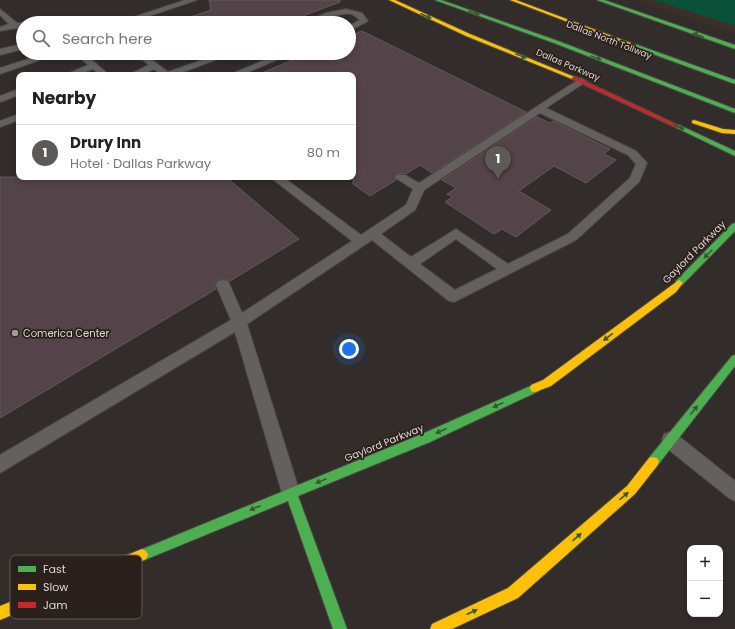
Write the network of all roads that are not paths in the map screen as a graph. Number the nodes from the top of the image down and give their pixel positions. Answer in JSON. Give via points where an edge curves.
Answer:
{"nodes":[{"id":1,"x":193,"y":0,"type":"edge"},
{"id":2,"x":391,"y":0,"type":"edge"},
{"id":3,"x":437,"y":0,"type":"edge"},
{"id":4,"x":512,"y":0,"type":"edge"},
{"id":5,"x":537,"y":0,"type":"edge"},
{"id":6,"x":599,"y":0,"type":"edge"},
{"id":7,"x":0,"y":11,"type":"edge"},
{"id":8,"x":142,"y":16,"type":"edge"},
{"id":9,"x":323,"y":16,"type":"edge"},
{"id":10,"x":16,"y":23,"type":"edge"},
{"id":11,"x":356,"y":25,"type":"edge"},
{"id":12,"x":16,"y":26,"type":"edge"},
{"id":13,"x":0,"y":29,"type":"edge"},
{"id":14,"x":619,"y":39,"type":"junction"},
{"id":15,"x":16,"y":48,"type":"edge"},
{"id":16,"x":735,"y":49,"type":"edge"},
{"id":17,"x":0,"y":52,"type":"edge"},
{"id":18,"x":33,"y":60,"type":"edge"},
{"id":19,"x":87,"y":60,"type":"edge"},
{"id":20,"x":148,"y":60,"type":"edge"},
{"id":21,"x":210,"y":60,"type":"edge"},
{"id":22,"x":270,"y":60,"type":"edge"},
{"id":23,"x":94,"y":66,"type":"junction"},
{"id":24,"x":156,"y":66,"type":"junction"},
{"id":25,"x":0,"y":71,"type":"edge"},
{"id":26,"x":77,"y":72,"type":"edge"},
{"id":27,"x":101,"y":72,"type":"edge"},
{"id":28,"x":140,"y":72,"type":"edge"},
{"id":29,"x":163,"y":72,"type":"edge"},
{"id":30,"x":176,"y":72,"type":"edge"},
{"id":31,"x":240,"y":72,"type":"edge"},
{"id":32,"x":581,"y":81,"type":"junction"},
{"id":33,"x":735,"y":82,"type":"edge"},
{"id":34,"x":16,"y":93,"type":"edge"},
{"id":35,"x":0,"y":99,"type":"edge"},
{"id":36,"x":540,"y":109,"type":"junction"},
{"id":37,"x":735,"y":111,"type":"edge"},
{"id":38,"x":16,"y":118,"type":"edge"},
{"id":39,"x":0,"y":124,"type":"edge"},
{"id":40,"x":735,"y":132,"type":"edge"},
{"id":41,"x":735,"y":154,"type":"edge"},
{"id":42,"x":401,"y":177,"type":"dead end"},
{"id":43,"x":281,"y":180,"type":"edge"},
{"id":44,"x":419,"y":188,"type":"junction"},
{"id":45,"x":735,"y":226,"type":"edge"},
{"id":46,"x":367,"y":237,"type":"junction"},
{"id":47,"x":410,"y":263,"type":"junction"},
{"id":48,"x":508,"y":270,"type":"junction"},
{"id":49,"x":223,"y":285,"type":"dead end"},
{"id":50,"x":239,"y":322,"type":"junction"},
{"id":51,"x":735,"y":359,"type":"edge"},
{"id":52,"x":670,"y":440,"type":"junction"},
{"id":53,"x":0,"y":465,"type":"edge"},
{"id":54,"x":735,"y":492,"type":"edge"},
{"id":55,"x":291,"y":493,"type":"junction"},
{"id":56,"x":141,"y":555,"type":"edge"},
{"id":57,"x":10,"y":609,"type":"edge"},
{"id":58,"x":0,"y":613,"type":"edge"},
{"id":59,"x":340,"y":629,"type":"edge"},
{"id":60,"x":437,"y":629,"type":"edge"}],
"edges":[{"from":1,"to":8,"type":"lane"},
{"from":2,"to":32,"type":"main road","name":"Dallas Parkway","one_way":true},
{"from":3,"to":37,"type":"main road","one_way":true,"via":[[556,42]]},
{"from":4,"to":14,"type":"main road","name":"Dallas North Tollway"},
{"from":5,"to":14,"type":"main road"},
{"from":16,"to":6,"type":"main road","one_way":true},
{"from":7,"to":10,"type":"lane"},
{"from":9,"to":11,"type":"lane","via":[[332,12],[350,11],[358,14],[364,21]]},
{"from":12,"to":13,"type":"lane"},
{"from":14,"to":33,"type":"main road","name":"Dallas North Tollway"},
{"from":15,"to":17,"type":"lane"},
{"from":18,"to":25,"type":"lane"},
{"from":19,"to":23,"type":"lane"},
{"from":20,"to":24,"type":"lane"},
{"from":21,"to":30,"type":"lane"},
{"from":22,"to":31,"type":"lane"},
{"from":23,"to":26,"type":"lane"},
{"from":23,"to":27,"type":"lane"},
{"from":24,"to":28,"type":"lane"},
{"from":24,"to":29,"type":"lane"},
{"from":32,"to":36,"type":"lane"},
{"from":32,"to":40,"type":"main road","via":[[669,115],[722,131]]},
{"from":32,"to":41,"type":"main road","name":"Dallas Parkway","one_way":true},
{"from":34,"to":35,"type":"lane"},
{"from":36,"to":44,"type":"lane"},
{"from":36,"to":48,"type":"lane","via":[[632,153],[642,163],[635,180],[572,237]]},
{"from":38,"to":39,"type":"lane"},
{"from":42,"to":44,"type":"lane"},
{"from":43,"to":46,"type":"lane"},
{"from":44,"to":46,"type":"lane","via":[[411,207]]},
{"from":45,"to":55,"type":"main road","name":"Gaylord Parkway","one_way":true,"via":[[672,290],[547,383],[426,438]]},
{"from":46,"to":47,"type":"lane"},
{"from":46,"to":50,"type":"lane"},
{"from":47,"to":48,"type":"lane","via":[[454,297]]},
{"from":47,"to":48,"type":"lane","via":[[456,233]]},
{"from":49,"to":50,"type":"lane"},
{"from":50,"to":53,"type":"lane"},
{"from":50,"to":55,"type":"lane"},
{"from":52,"to":51,"type":"main road","one_way":true},
{"from":52,"to":54,"type":"lane"},
{"from":60,"to":52,"type":"main road","one_way":true,"via":[[513,593],[631,490]]},
{"from":55,"to":56,"type":"main road","name":"Gaylord Parkway","one_way":true},
{"from":55,"to":59,"type":"main road"},
{"from":57,"to":58,"type":"main road","name":"Gaylord Parkway","one_way":true}]}
